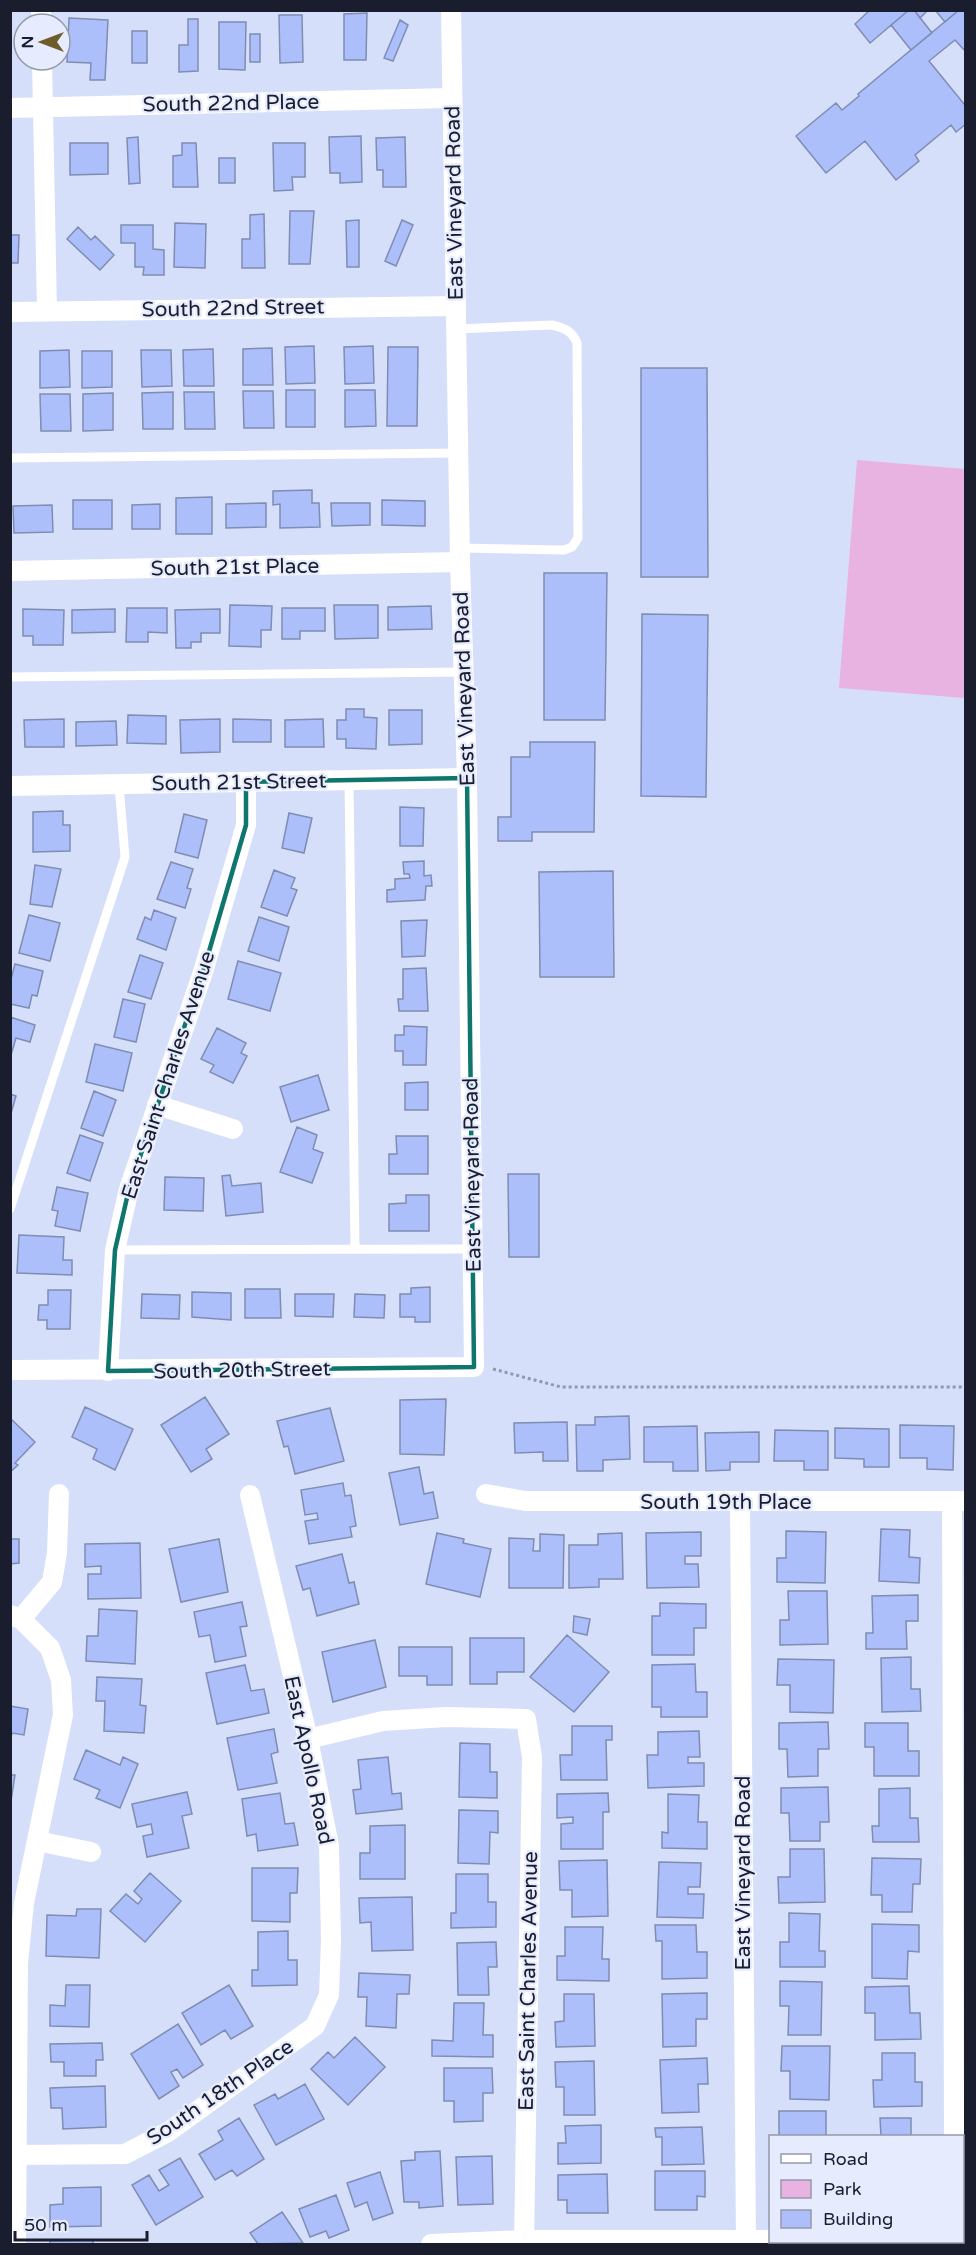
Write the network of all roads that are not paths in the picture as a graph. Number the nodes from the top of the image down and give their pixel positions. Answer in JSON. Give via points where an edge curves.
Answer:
{"nodes":[{"id":1,"x":451,"y":10,"type":"edge"},
{"id":2,"x":43,"y":72,"type":"edge"},
{"id":3,"x":452,"y":98,"type":"junction"},
{"id":4,"x":44,"y":107,"type":"junction"},
{"id":5,"x":10,"y":108,"type":"edge"},
{"id":6,"x":456,"y":306,"type":"junction"},
{"id":7,"x":47,"y":311,"type":"junction"},
{"id":8,"x":10,"y":312,"type":"edge"},
{"id":9,"x":456,"y":328,"type":"junction"},
{"id":10,"x":459,"y":453,"type":"junction"},
{"id":11,"x":10,"y":458,"type":"edge"},
{"id":12,"x":460,"y":555,"type":"junction"},
{"id":13,"x":10,"y":571,"type":"edge"},
{"id":14,"x":464,"y":672,"type":"junction"},
{"id":15,"x":10,"y":677,"type":"edge"},
{"id":16,"x":467,"y":778,"type":"junction"},
{"id":17,"x":349,"y":781,"type":"junction"},
{"id":18,"x":246,"y":782,"type":"junction"},
{"id":19,"x":119,"y":784,"type":"junction"},
{"id":20,"x":10,"y":786,"type":"edge"},
{"id":21,"x":157,"y":1105,"type":"junction"},
{"id":22,"x":233,"y":1129,"type":"dead end"},
{"id":23,"x":10,"y":1209,"type":"edge"},
{"id":24,"x":355,"y":1249,"type":"junction"},
{"id":25,"x":473,"y":1249,"type":"junction"},
{"id":26,"x":115,"y":1250,"type":"junction"},
{"id":27,"x":474,"y":1367,"type":"joint"},
{"id":28,"x":10,"y":1370,"type":"edge"},
{"id":29,"x":108,"y":1371,"type":"junction"},
{"id":30,"x":59,"y":1494,"type":"dead end"},
{"id":31,"x":486,"y":1494,"type":"dead end"},
{"id":32,"x":250,"y":1495,"type":"dead end"},
{"id":33,"x":740,"y":1502,"type":"junction"},
{"id":34,"x":959,"y":1502,"type":"edge"},
{"id":35,"x":16,"y":1617,"type":"edge"},
{"id":36,"x":308,"y":1739,"type":"junction"},
{"id":37,"x":959,"y":1811,"type":"edge"},
{"id":38,"x":37,"y":1841,"type":"junction"},
{"id":39,"x":91,"y":1852,"type":"dead end"},
{"id":40,"x":315,"y":2026,"type":"joint"},
{"id":41,"x":959,"y":2033,"type":"edge"},
{"id":42,"x":14,"y":2035,"type":"edge"},
{"id":43,"x":954,"y":2135,"type":"edge"},
{"id":44,"x":15,"y":2156,"type":"junction"},
{"id":45,"x":769,"y":2240,"type":"edge"},
{"id":46,"x":524,"y":2242,"type":"edge"},
{"id":47,"x":746,"y":2242,"type":"edge"},
{"id":48,"x":16,"y":2244,"type":"edge"},
{"id":49,"x":431,"y":2244,"type":"edge"}],
"edges":[{"from":1,"to":3,"type":"street","name":"East Vineyard Road"},
{"from":2,"to":4,"type":"street"},
{"from":3,"to":4,"type":"street","name":"South 22nd Place"},
{"from":3,"to":6,"type":"street","name":"East Vineyard Road"},
{"from":4,"to":5,"type":"street","name":"South 22nd Place"},
{"from":4,"to":7,"type":"street"},
{"from":6,"to":7,"type":"street","name":"South 22nd Street"},
{"from":6,"to":9,"type":"street","name":"East Vineyard Road"},
{"from":7,"to":8,"type":"street","name":"South 22nd Street"},
{"from":9,"to":10,"type":"street","name":"East Vineyard Road"},
{"from":9,"to":12,"type":"lane","via":[[552,325],[565,328],[577,343],[578,538],[572,548],[564,550]]},
{"from":10,"to":11,"type":"lane"},
{"from":10,"to":12,"type":"street","name":"East Vineyard Road"},
{"from":12,"to":13,"type":"street","name":"South 21st Place"},
{"from":12,"to":14,"type":"street","name":"East Vineyard Road"},
{"from":14,"to":15,"type":"lane"},
{"from":14,"to":16,"type":"street","name":"East Vineyard Road"},
{"from":16,"to":17,"type":"street","name":"South 21st Street"},
{"from":16,"to":25,"type":"street","name":"East Vineyard Road"},
{"from":17,"to":18,"type":"street","name":"South 21st Street"},
{"from":17,"to":24,"type":"lane"},
{"from":18,"to":19,"type":"street","name":"South 21st Street"},
{"from":18,"to":21,"type":"street","name":"East Saint Charles Avenue","via":[[246,825],[203,972]]},
{"from":19,"to":20,"type":"street","name":"South 21st Street"},
{"from":19,"to":23,"type":"lane","via":[[124,857]]},
{"from":21,"to":22,"type":"street"},
{"from":21,"to":26,"type":"street","name":"East Saint Charles Avenue","via":[[129,1189]]},
{"from":24,"to":25,"type":"lane"},
{"from":24,"to":26,"type":"lane"},
{"from":25,"to":27,"type":"street","name":"East Vineyard Road"},
{"from":26,"to":29,"type":"street","name":"East Saint Charles Avenue"},
{"from":27,"to":29,"type":"street","name":"South 20th Street"},
{"from":28,"to":29,"type":"street","name":"South 20th Street"},
{"from":30,"to":35,"type":"street","via":[[52,1582]]},
{"from":31,"to":33,"type":"street","name":"South 19th Place","via":[[525,1501]]},
{"from":32,"to":36,"type":"street","name":"East Apollo Road"},
{"from":33,"to":34,"type":"street","name":"South 19th Place"},
{"from":33,"to":47,"type":"street","name":"East Vineyard Road"},
{"from":34,"to":37,"type":"street"},
{"from":35,"to":38,"type":"street","via":[[50,1648],[61,1680],[63,1715]]},
{"from":36,"to":40,"type":"street","name":"East Apollo Road","via":[[329,1846],[329,1995]]},
{"from":36,"to":46,"type":"street","name":"East Saint Charles Avenue","via":[[383,1721],[446,1717],[526,1719],[532,1756]]},
{"from":37,"to":41,"type":"street"},
{"from":38,"to":39,"type":"street"},
{"from":38,"to":42,"type":"street","via":[[24,1903]]},
{"from":40,"to":44,"type":"street","name":"South 18th Place","via":[[168,2132],[125,2154]]},
{"from":41,"to":43,"type":"street"},
{"from":42,"to":44,"type":"street"},
{"from":44,"to":48,"type":"street"},
{"from":45,"to":47,"type":"street"},
{"from":46,"to":47,"type":"street"},
{"from":46,"to":49,"type":"street"}]}
